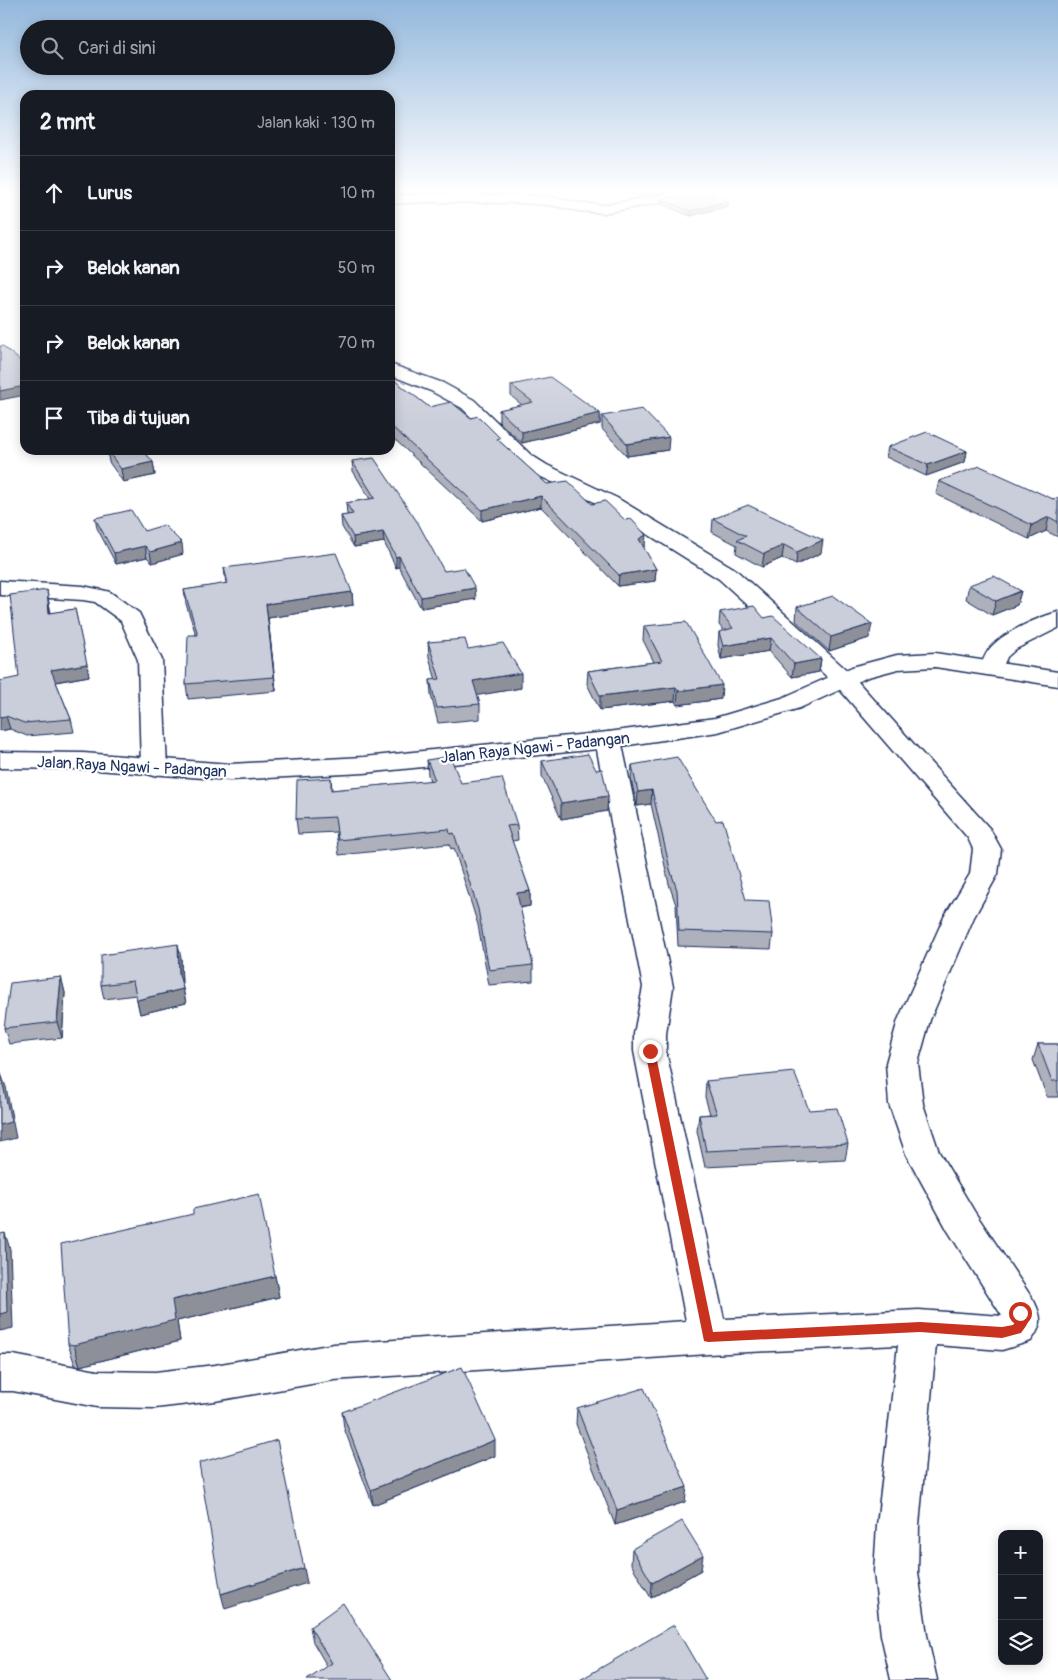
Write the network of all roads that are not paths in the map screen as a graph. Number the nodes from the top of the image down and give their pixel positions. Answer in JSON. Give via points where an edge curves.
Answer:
{"nodes":[{"id":1,"x":395,"y":371,"type":"edge"},
{"id":2,"x":0,"y":588,"type":"edge"},
{"id":3,"x":1058,"y":620,"type":"edge"},
{"id":4,"x":992,"y":668,"type":"junction"},
{"id":5,"x":843,"y":679,"type":"junction"},
{"id":6,"x":1058,"y":679,"type":"edge"},
{"id":7,"x":608,"y":740,"type":"junction"},
{"id":8,"x":0,"y":760,"type":"edge"},
{"id":9,"x":154,"y":768,"type":"junction"},
{"id":10,"x":920,"y":1327,"type":"junction"},
{"id":11,"x":708,"y":1337,"type":"junction"},
{"id":12,"x":0,"y":1373,"type":"edge"},
{"id":13,"x":914,"y":1680,"type":"edge"}],
"edges":[{"from":1,"to":5,"type":"main road","via":[[437,387],[468,404],[524,459],[610,502],[715,565]]},
{"from":2,"to":9,"type":"main road","via":[[102,596],[131,618],[150,660]]},
{"from":3,"to":4,"type":"main road","via":[[1006,646],[996,656]]},
{"from":4,"to":5,"type":"main road","name":"Jalan Raya Ngawi - Padangan","via":[[916,660],[875,667]]},
{"from":4,"to":6,"type":"main road","name":"Jalan Raya Ngawi - Padangan"},
{"from":5,"to":7,"type":"main road","name":"Jalan Raya Ngawi - Padangan","via":[[791,703],[727,722],[692,730]]},
{"from":5,"to":10,"type":"main road","via":[[980,834],[986,849],[984,874],[959,917],[914,1020],[902,1063],[906,1104],[923,1154],[1020,1313],[1022,1322],[1017,1329],[1002,1332]]},
{"from":7,"to":9,"type":"main road","name":"Jalan Raya Ngawi - Padangan","via":[[283,770],[230,772]]},
{"from":7,"to":11,"type":"main road","via":[[657,976],[658,997],[649,1028],[650,1051]]},
{"from":8,"to":9,"type":"main road","name":"Jalan Raya Ngawi - Padangan","via":[[83,761]]},
{"from":10,"to":11,"type":"main road"},
{"from":10,"to":13,"type":"main road","via":[[898,1525],[896,1572]]},
{"from":11,"to":12,"type":"main road","via":[[334,1362],[155,1390],[96,1388]]}]}
